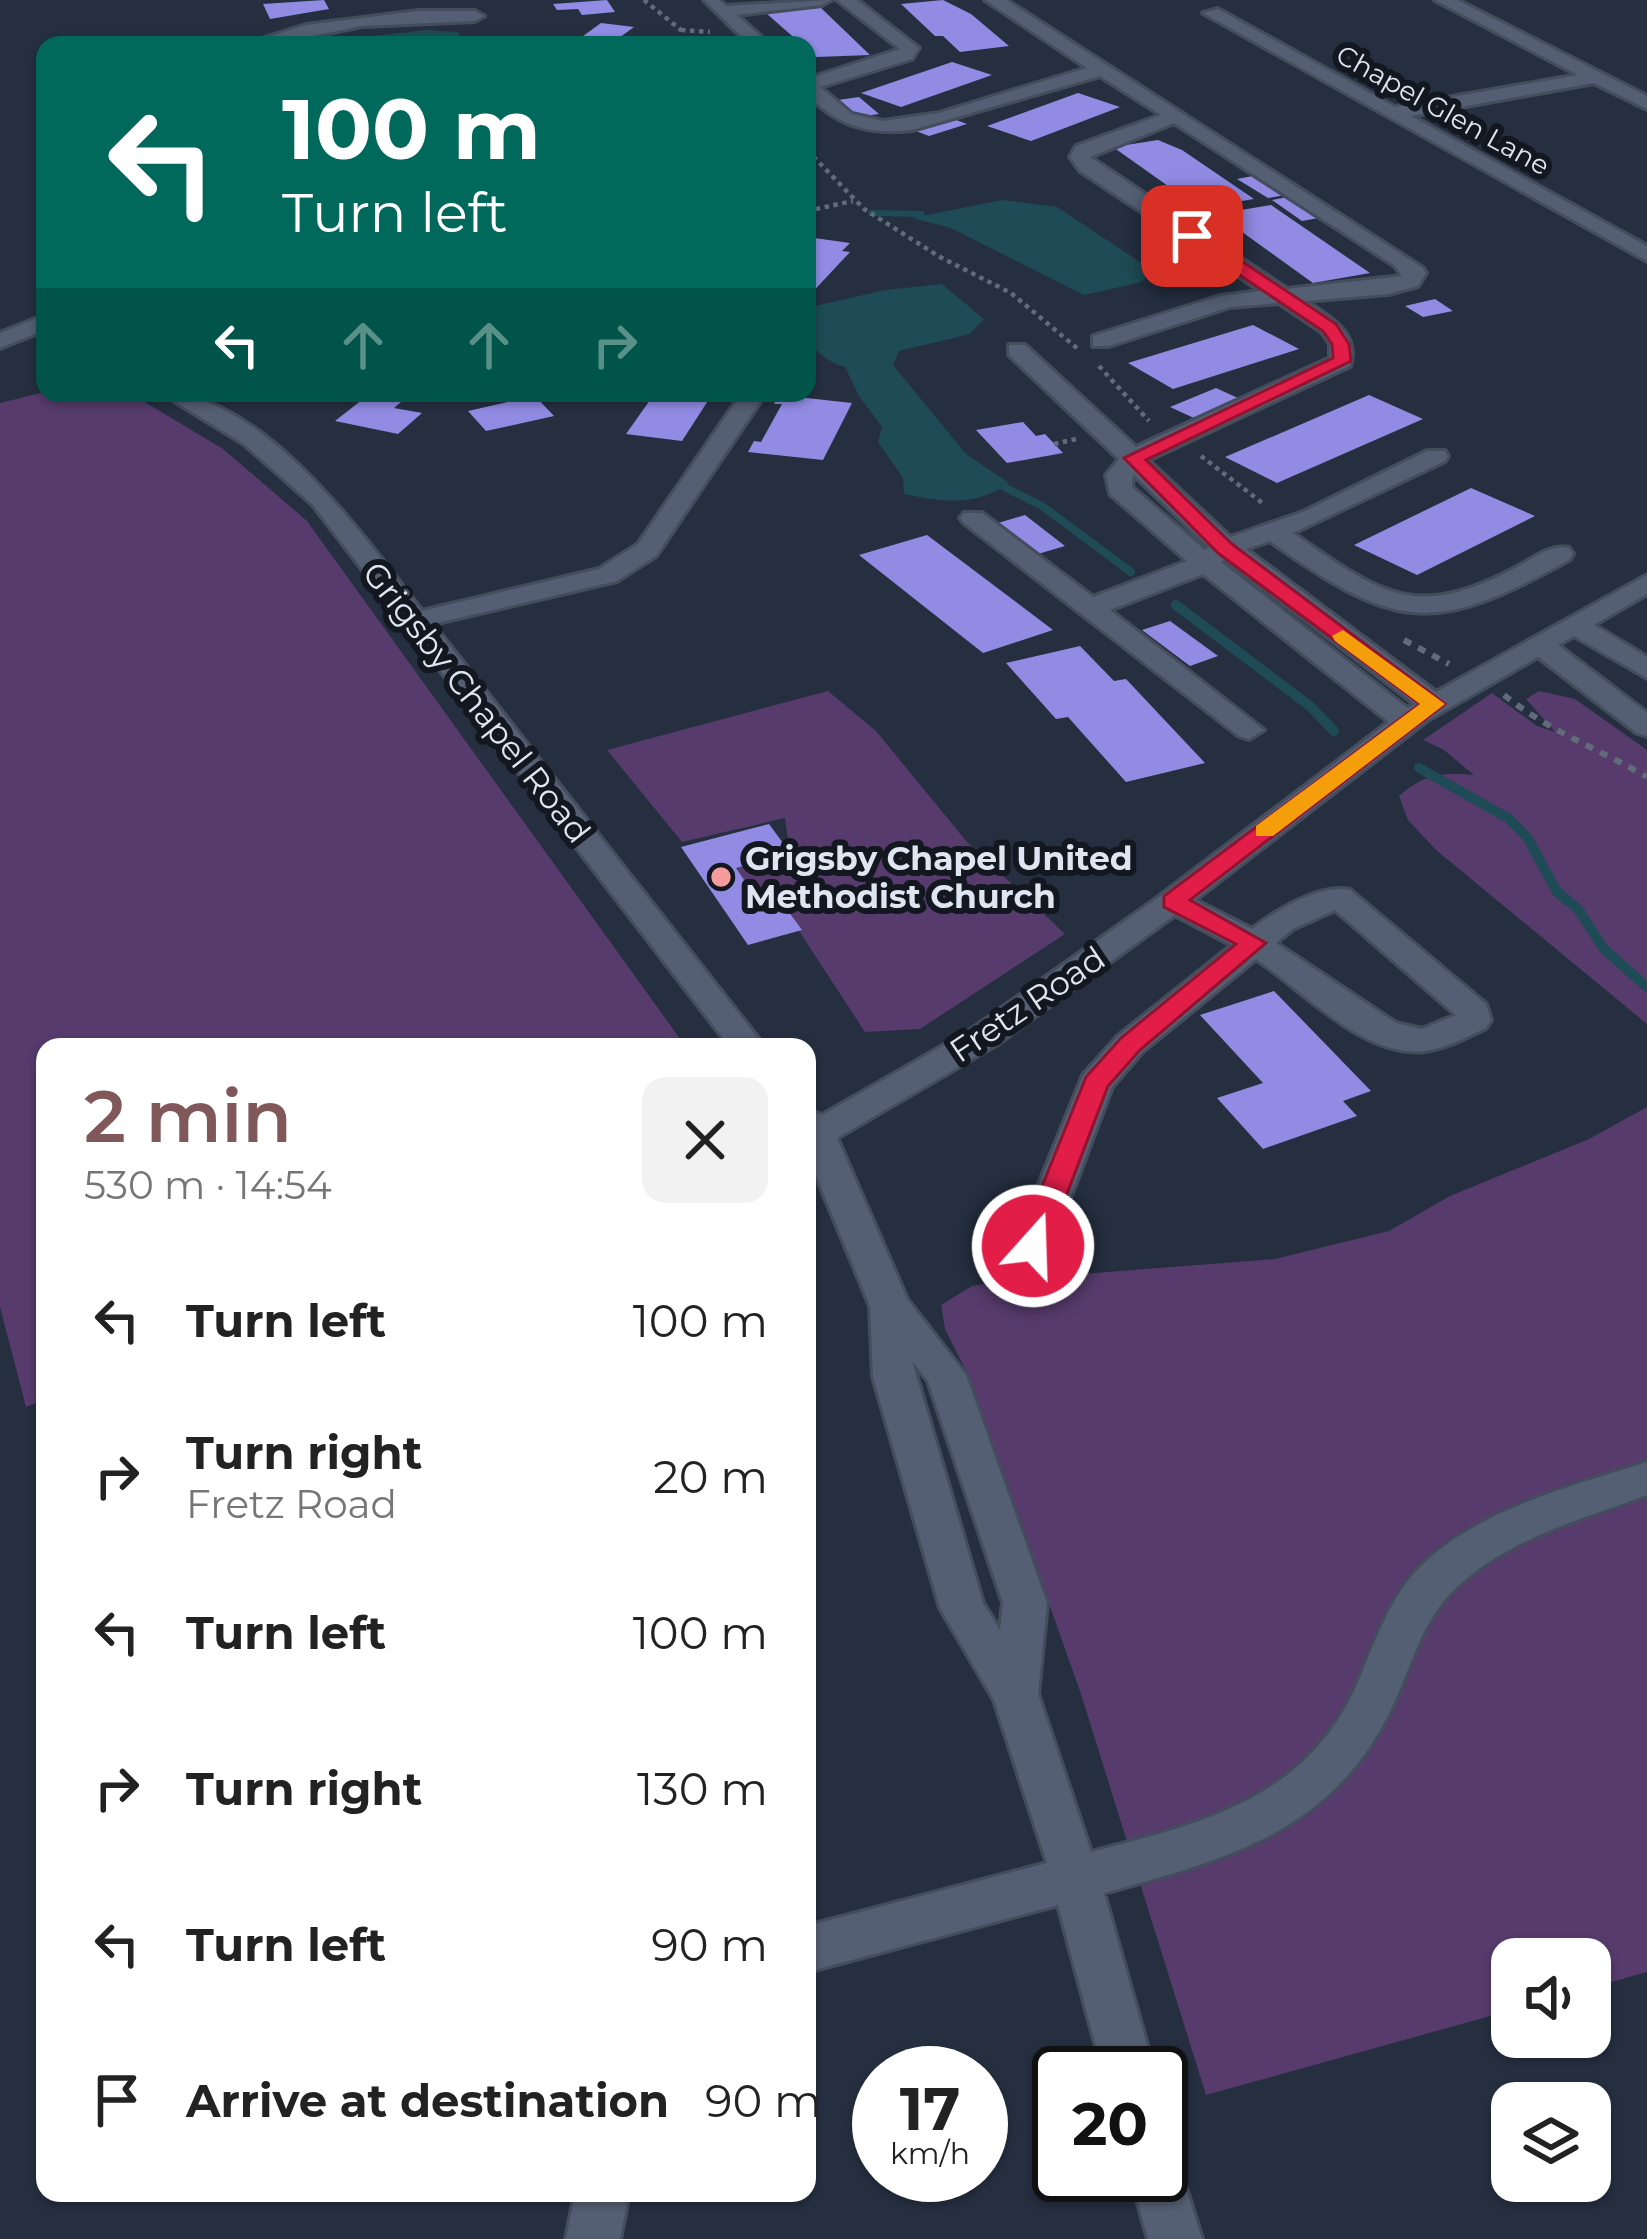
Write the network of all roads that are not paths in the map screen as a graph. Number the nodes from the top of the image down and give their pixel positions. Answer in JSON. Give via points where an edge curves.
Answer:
{"nodes":[{"id":1,"x":822,"y":0,"type":"edge"},
{"id":2,"x":846,"y":0,"type":"edge"},
{"id":3,"x":994,"y":0,"type":"edge"},
{"id":4,"x":1444,"y":0,"type":"edge"},
{"id":5,"x":716,"y":6,"type":"edge"},
{"id":6,"x":1212,"y":14,"type":"dead end"},
{"id":7,"x":475,"y":16,"type":"dead end"},
{"id":8,"x":278,"y":36,"type":"edge"},
{"id":9,"x":751,"y":36,"type":"edge"},
{"id":10,"x":1102,"y":70,"type":"junction"},
{"id":11,"x":1594,"y":78,"type":"junction"},
{"id":12,"x":816,"y":82,"type":"edge"},
{"id":13,"x":816,"y":93,"type":"edge"},
{"id":14,"x":1647,"y":103,"type":"edge"},
{"id":15,"x":1394,"y":113,"type":"junction"},
{"id":16,"x":1175,"y":116,"type":"junction"},
{"id":17,"x":1647,"y":255,"type":"edge"},
{"id":18,"x":1282,"y":295,"type":"junction"},
{"id":19,"x":0,"y":322,"type":"edge"},
{"id":20,"x":36,"y":331,"type":"edge"},
{"id":21,"x":36,"y":332,"type":"edge"},
{"id":22,"x":0,"y":341,"type":"edge"},
{"id":23,"x":1017,"y":350,"type":"dead end"},
{"id":24,"x":1093,"y":352,"type":"road end"},
{"id":25,"x":189,"y":402,"type":"edge"},
{"id":26,"x":748,"y":402,"type":"edge"},
{"id":27,"x":1436,"y":456,"type":"dead end"},
{"id":28,"x":1133,"y":458,"type":"junction"},
{"id":29,"x":973,"y":518,"type":"dead end"},
{"id":30,"x":1283,"y":528,"type":"junction"},
{"id":31,"x":1560,"y":554,"type":"dead end"},
{"id":32,"x":1215,"y":555,"type":"junction"},
{"id":33,"x":1647,"y":583,"type":"edge"},
{"id":34,"x":1090,"y":608,"type":"junction"},
{"id":35,"x":412,"y":621,"type":"junction"},
{"id":36,"x":1573,"y":624,"type":"junction"},
{"id":37,"x":1332,"y":628,"type":"junction"},
{"id":38,"x":1301,"y":638,"type":"junction"},
{"id":39,"x":1539,"y":644,"type":"junction"},
{"id":40,"x":1647,"y":668,"type":"edge"},
{"id":41,"x":1420,"y":713,"type":"junction"},
{"id":42,"x":1647,"y":727,"type":"edge"},
{"id":43,"x":1249,"y":730,"type":"dead end"},
{"id":44,"x":1173,"y":902,"type":"junction"},
{"id":45,"x":1253,"y":943,"type":"junction"},
{"id":46,"x":741,"y":1038,"type":"edge"},
{"id":47,"x":816,"y":1125,"type":"edge"},
{"id":48,"x":816,"y":1136,"type":"edge"},
{"id":49,"x":1033,"y":1246,"type":"dead end"},
{"id":50,"x":890,"y":1306,"type":"junction"},
{"id":51,"x":1647,"y":1478,"type":"edge"},
{"id":52,"x":1015,"y":1694,"type":"junction"},
{"id":53,"x":1076,"y":1879,"type":"junction"},
{"id":54,"x":816,"y":1947,"type":"edge"},
{"id":55,"x":1122,"y":2046,"type":"edge"},
{"id":56,"x":600,"y":2202,"type":"edge"},
{"id":57,"x":1165,"y":2202,"type":"edge"},
{"id":58,"x":592,"y":2239,"type":"edge"},
{"id":59,"x":1175,"y":2239,"type":"edge"}],
"edges":[{"from":1,"to":5,"type":"street"},
{"from":2,"to":12,"type":"street","via":[[910,48],[906,56]]},
{"from":3,"to":10,"type":"street"},
{"from":4,"to":11,"type":"street"},
{"from":5,"to":9,"type":"street"},
{"from":6,"to":15,"type":"street","name":"Chapel Glen Lane"},
{"from":7,"to":8,"type":"street","via":[[420,14]]},
{"from":10,"to":13,"type":"street","via":[[892,128],[849,121]]},
{"from":10,"to":16,"type":"street"},
{"from":11,"to":14,"type":"street"},
{"from":11,"to":15,"type":"street"},
{"from":15,"to":17,"type":"street","name":"Chapel Glen Lane"},
{"from":16,"to":18,"type":"street","via":[[1105,139],[1080,157]]},
{"from":16,"to":18,"type":"street","via":[[1414,273],[1388,287]]},
{"from":18,"to":24,"type":"street","via":[[1228,301]]},
{"from":18,"to":28,"type":"street","via":[[1330,327],[1342,361]]},
{"from":19,"to":20,"type":"street"},
{"from":21,"to":22,"type":"street"},
{"from":23,"to":28,"type":"street"},
{"from":25,"to":35,"type":"street","name":"Grigsby Chapel Road","via":[[253,439],[321,499]]},
{"from":26,"to":35,"type":"street","via":[[647,550],[608,575]]},
{"from":27,"to":30,"type":"street"},
{"from":28,"to":32,"type":"street","via":[[1119,489]]},
{"from":29,"to":34,"type":"street"},
{"from":30,"to":31,"type":"street","via":[[1358,588],[1434,610],[1489,595]]},
{"from":30,"to":32,"type":"street"},
{"from":32,"to":34,"type":"street"},
{"from":32,"to":37,"type":"street"},
{"from":32,"to":38,"type":"street"},
{"from":33,"to":36,"type":"street","name":"Fretz Road"},
{"from":34,"to":43,"type":"street"},
{"from":35,"to":46,"type":"street","name":"Grigsby Chapel Road"},
{"from":36,"to":39,"type":"street","name":"Fretz Road"},
{"from":36,"to":40,"type":"street"},
{"from":37,"to":38,"type":"street"},
{"from":37,"to":41,"type":"street"},
{"from":38,"to":41,"type":"street"},
{"from":39,"to":41,"type":"street","name":"Fretz Road"},
{"from":39,"to":42,"type":"street"},
{"from":41,"to":44,"type":"street","name":"Fretz Road"},
{"from":44,"to":45,"type":"street"},
{"from":44,"to":47,"type":"street","name":"Fretz Road","via":[[984,1037]]},
{"from":45,"to":45,"type":"street","via":[[1379,1033],[1418,1041],[1474,1019],[1339,897]]},
{"from":45,"to":49,"type":"street","via":[[1130,1044],[1096,1083]]},
{"from":48,"to":50,"type":"street"},
{"from":50,"to":52,"type":"street","via":[[893,1377],[962,1609]]},
{"from":50,"to":52,"type":"street","via":[[946,1375],[1025,1603]]},
{"from":51,"to":53,"type":"street","via":[[1507,1530],[1438,1577],[1392,1643],[1352,1737],[1275,1811],[1212,1842]]},
{"from":52,"to":53,"type":"street"},
{"from":53,"to":54,"type":"street"},
{"from":53,"to":55,"type":"street"},
{"from":56,"to":58,"type":"street"},
{"from":57,"to":59,"type":"street"}]}
